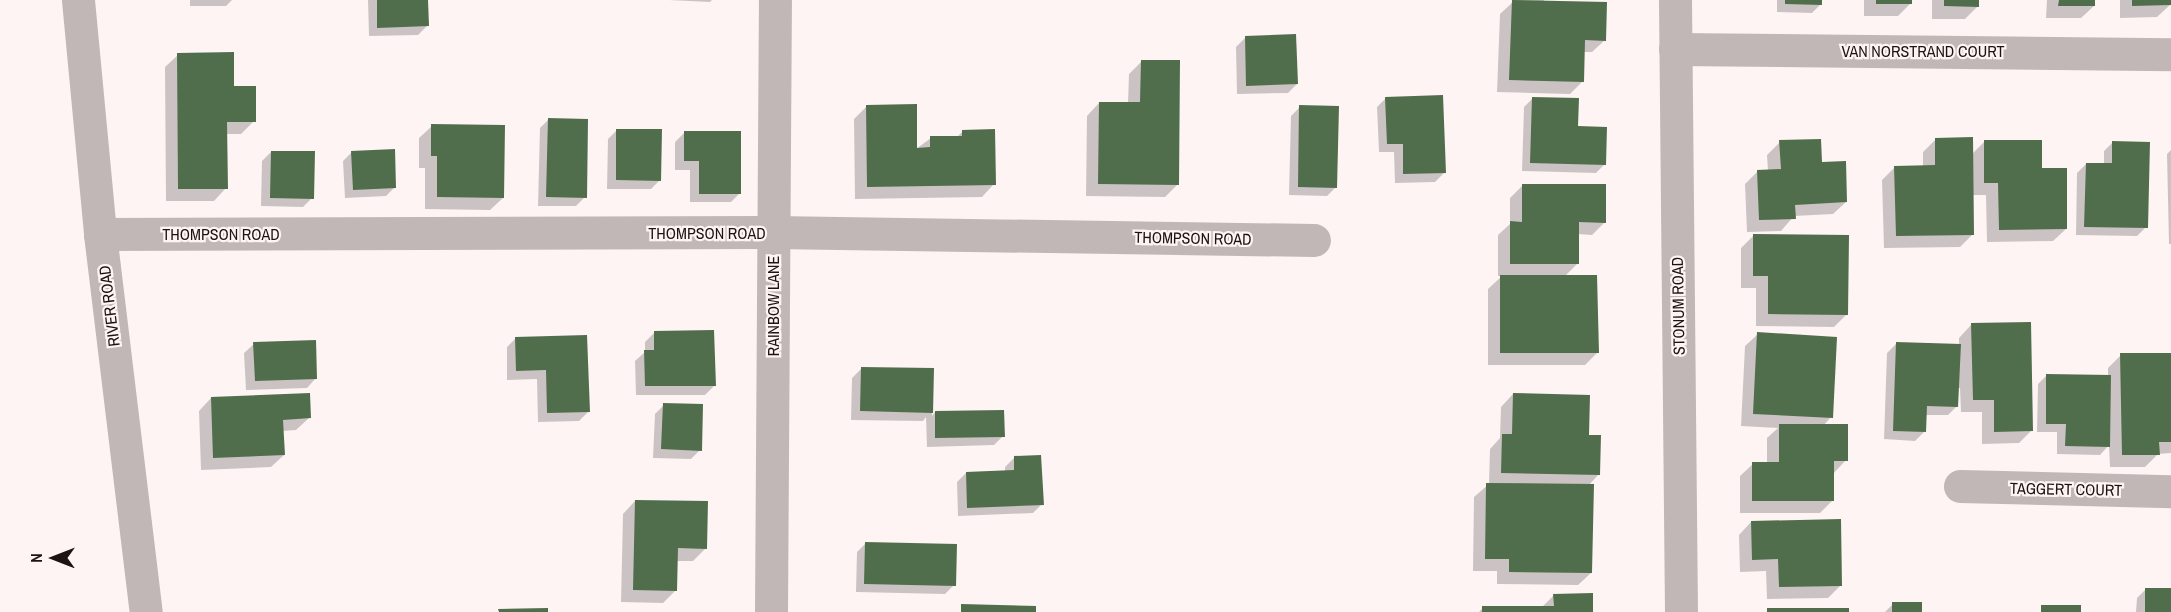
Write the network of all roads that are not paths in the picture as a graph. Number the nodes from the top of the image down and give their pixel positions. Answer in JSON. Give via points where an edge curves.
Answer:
{"nodes":[{"id":1,"x":78,"y":0,"type":"edge"},
{"id":2,"x":775,"y":0,"type":"edge"},
{"id":3,"x":1675,"y":0,"type":"edge"},
{"id":4,"x":1676,"y":49,"type":"junction"},
{"id":5,"x":2171,"y":54,"type":"edge"},
{"id":6,"x":773,"y":232,"type":"junction"},
{"id":7,"x":100,"y":234,"type":"junction"},
{"id":8,"x":1314,"y":240,"type":"dead end"},
{"id":9,"x":1960,"y":486,"type":"dead end"},
{"id":10,"x":2171,"y":491,"type":"edge"},
{"id":11,"x":146,"y":612,"type":"edge"},
{"id":12,"x":771,"y":612,"type":"edge"},
{"id":13,"x":1681,"y":612,"type":"edge"}],
"edges":[{"from":1,"to":7,"type":"street","name":"RIVER ROAD"},
{"from":2,"to":6,"type":"street","name":"RAINBOW LANE"},
{"from":3,"to":4,"type":"street","name":"STONUM ROAD"},
{"from":4,"to":5,"type":"street","name":"VAN NORSTRAND COURT"},
{"from":4,"to":13,"type":"street","name":"STONUM ROAD"},
{"from":6,"to":7,"type":"street","name":"THOMPSON ROAD"},
{"from":6,"to":8,"type":"street","name":"THOMPSON ROAD"},
{"from":6,"to":12,"type":"street","name":"RAINBOW LANE"},
{"from":7,"to":11,"type":"street","name":"RIVER ROAD"},
{"from":9,"to":10,"type":"street","name":"TAGGERT COURT"}]}
